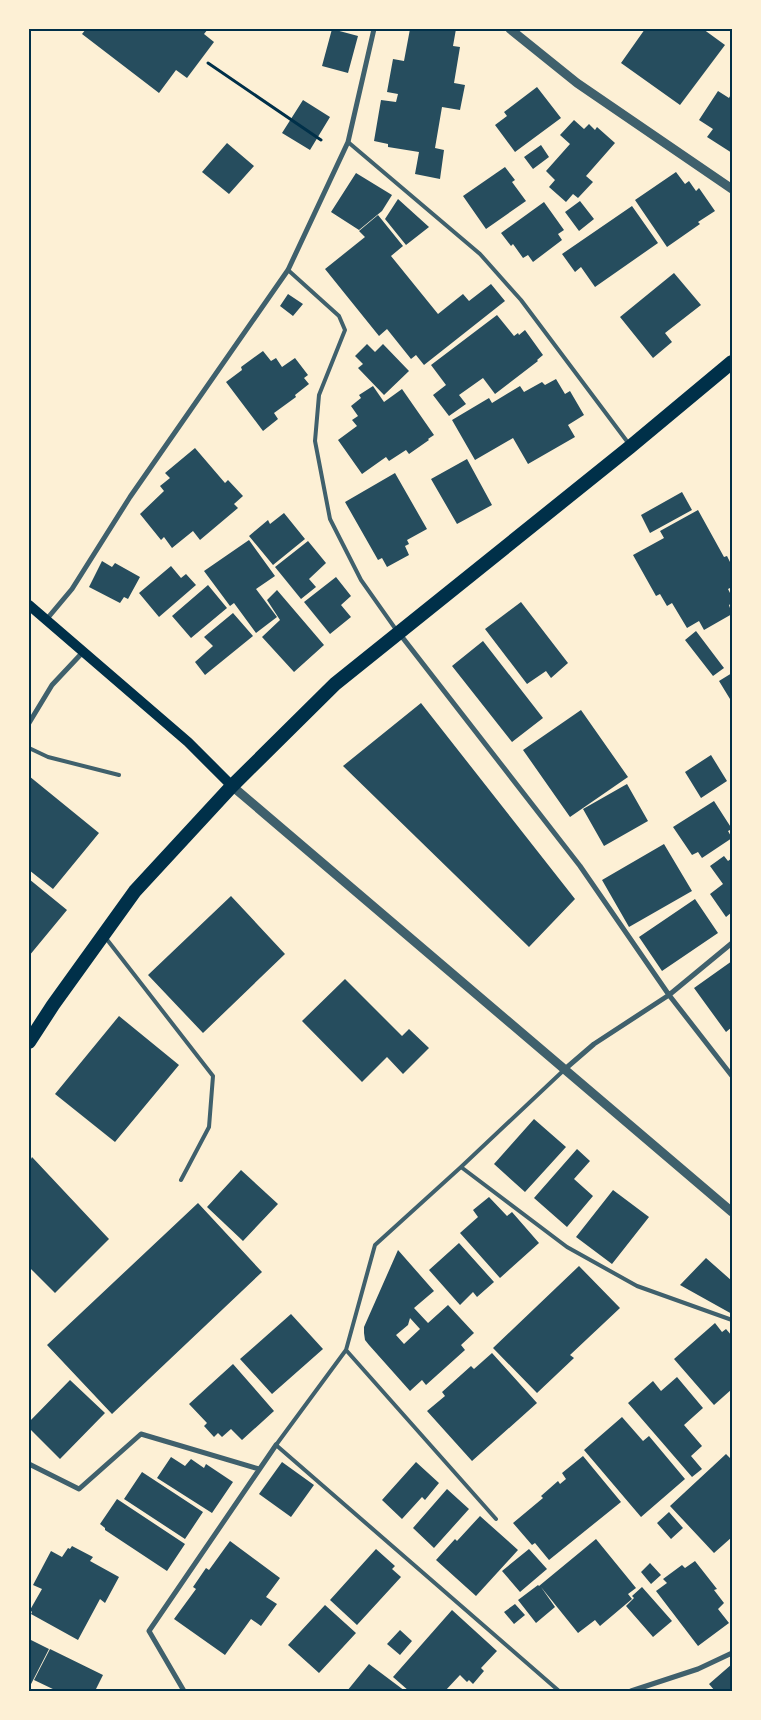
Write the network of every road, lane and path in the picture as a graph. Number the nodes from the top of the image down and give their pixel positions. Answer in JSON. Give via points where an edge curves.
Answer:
{"nodes":[{"id":1,"x":374,"y":29,"type":"edge"},
{"id":2,"x":510,"y":29,"type":"edge"},
{"id":3,"x":208,"y":63,"type":"dead end"},
{"id":4,"x":348,"y":142,"type":"junction"},
{"id":5,"x":342,"y":155,"type":"junction"},
{"id":6,"x":732,"y":188,"type":"edge"},
{"id":7,"x":288,"y":270,"type":"junction"},
{"id":8,"x":732,"y":362,"type":"edge"},
{"id":9,"x":630,"y":447,"type":"junction"},
{"id":10,"x":29,"y":605,"type":"edge"},
{"id":11,"x":46,"y":620,"type":"junction"},
{"id":12,"x":399,"y":633,"type":"junction"},
{"id":13,"x":84,"y":652,"type":"junction"},
{"id":14,"x":29,"y":723,"type":"edge"},
{"id":15,"x":29,"y":748,"type":"edge"},
{"id":16,"x":118,"y":775,"type":"dead end"},
{"id":17,"x":232,"y":786,"type":"junction"},
{"id":18,"x":103,"y":935,"type":"junction"},
{"id":19,"x":732,"y":943,"type":"edge"},
{"id":20,"x":669,"y":995,"type":"junction"},
{"id":21,"x":29,"y":1042,"type":"edge"},
{"id":22,"x":566,"y":1068,"type":"junction"},
{"id":23,"x":732,"y":1076,"type":"edge"},
{"id":24,"x":461,"y":1167,"type":"junction"},
{"id":25,"x":181,"y":1180,"type":"dead end"},
{"id":26,"x":732,"y":1212,"type":"edge"},
{"id":27,"x":732,"y":1320,"type":"edge"},
{"id":28,"x":346,"y":1350,"type":"junction"},
{"id":29,"x":276,"y":1445,"type":"junction"},
{"id":30,"x":29,"y":1464,"type":"edge"},
{"id":31,"x":259,"y":1469,"type":"junction"},
{"id":32,"x":496,"y":1518,"type":"dead end"},
{"id":33,"x":732,"y":1653,"type":"edge"},
{"id":34,"x":184,"y":1691,"type":"edge"},
{"id":35,"x":559,"y":1691,"type":"edge"},
{"id":36,"x":631,"y":1691,"type":"edge"}],
"edges":[{"from":1,"to":4,"type":"street"},
{"from":2,"to":6,"type":"street","via":[[577,83]]},
{"from":3,"to":5,"type":"path"},
{"from":4,"to":5,"type":"street"},
{"from":4,"to":9,"type":"lane","via":[[480,254],[522,300]]},
{"from":5,"to":7,"type":"street"},
{"from":7,"to":11,"type":"street","via":[[130,497],[72,589]]},
{"from":7,"to":12,"type":"lane","via":[[339,316],[344,330],[319,395],[315,441],[330,519],[361,580]]},
{"from":8,"to":9,"type":"highway"},
{"from":9,"to":12,"type":"highway"},
{"from":10,"to":11,"type":"main road"},
{"from":11,"to":13,"type":"main road"},
{"from":12,"to":17,"type":"highway","via":[[336,684]]},
{"from":12,"to":20,"type":"street","via":[[580,866]]},
{"from":13,"to":14,"type":"street","via":[[52,685]]},
{"from":13,"to":17,"type":"main road","via":[[188,742]]},
{"from":15,"to":16,"type":"lane"},
{"from":17,"to":18,"type":"highway","via":[[135,891]]},
{"from":17,"to":22,"type":"street"},
{"from":18,"to":21,"type":"highway"},
{"from":18,"to":25,"type":"lane","via":[[213,1076],[209,1127]]},
{"from":19,"to":20,"type":"street"},
{"from":20,"to":22,"type":"street","via":[[594,1044]]},
{"from":20,"to":23,"type":"street"},
{"from":22,"to":24,"type":"lane"},
{"from":22,"to":26,"type":"street"},
{"from":24,"to":27,"type":"lane","via":[[567,1247],[637,1286]]},
{"from":24,"to":28,"type":"lane","via":[[375,1245]]},
{"from":28,"to":29,"type":"lane"},
{"from":28,"to":32,"type":"lane"},
{"from":29,"to":31,"type":"street"},
{"from":29,"to":35,"type":"lane"},
{"from":30,"to":31,"type":"street","via":[[79,1490],[141,1434]]},
{"from":31,"to":34,"type":"street","via":[[149,1631]]},
{"from":33,"to":36,"type":"street","via":[[698,1669]]}]}
